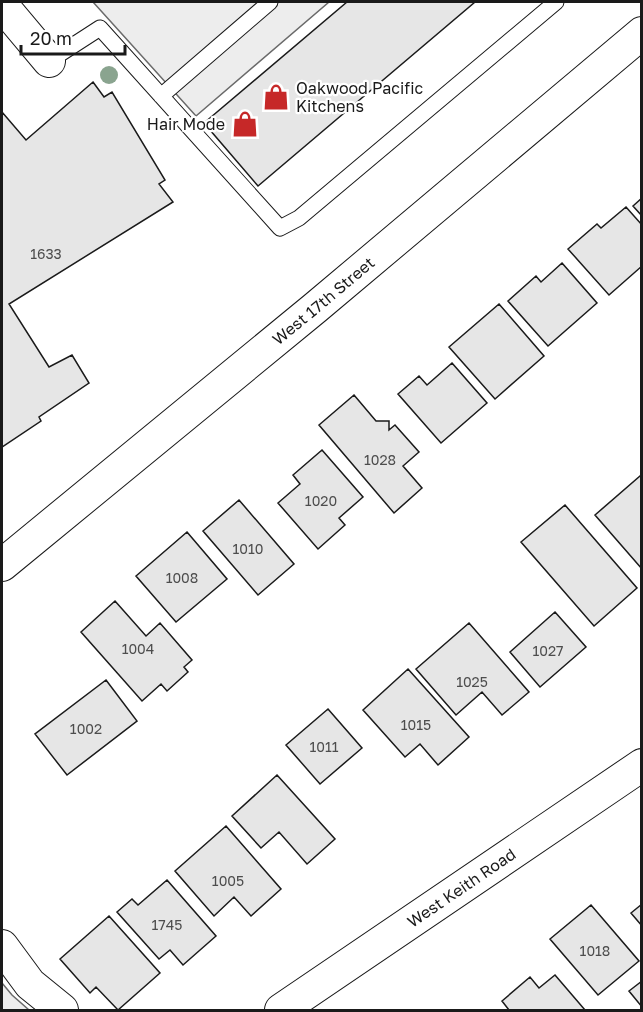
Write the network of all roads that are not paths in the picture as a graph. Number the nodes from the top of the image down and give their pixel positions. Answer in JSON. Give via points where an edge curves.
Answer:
{"nodes":[{"id":1,"x":270,"y":2,"type":"edge"},
{"id":2,"x":556,"y":2,"type":"edge"},
{"id":3,"x":2,"y":5,"type":"edge"},
{"id":4,"x":642,"y":33,"type":"edge"},
{"id":5,"x":49,"y":61,"type":"joint"},
{"id":6,"x":161,"y":96,"type":"junction"},
{"id":7,"x":2,"y":565,"type":"edge"},
{"id":8,"x":642,"y":765,"type":"edge"},
{"id":9,"x":2,"y":946,"type":"edge"},
{"id":10,"x":62,"y":1011,"type":"edge"},
{"id":11,"x":281,"y":1011,"type":"edge"}],
"edges":[{"from":1,"to":6,"type":"lane"},
{"from":2,"to":6,"type":"lane","via":[[299,218],[280,228]]},
{"from":3,"to":5,"type":"street"},
{"from":4,"to":7,"type":"street","name":"West 17th Street"},
{"from":5,"to":6,"type":"lane","via":[[100,28]]},
{"from":8,"to":11,"type":"street","name":"West Keith Road"},
{"from":9,"to":10,"type":"street","via":[[30,984]]}]}
